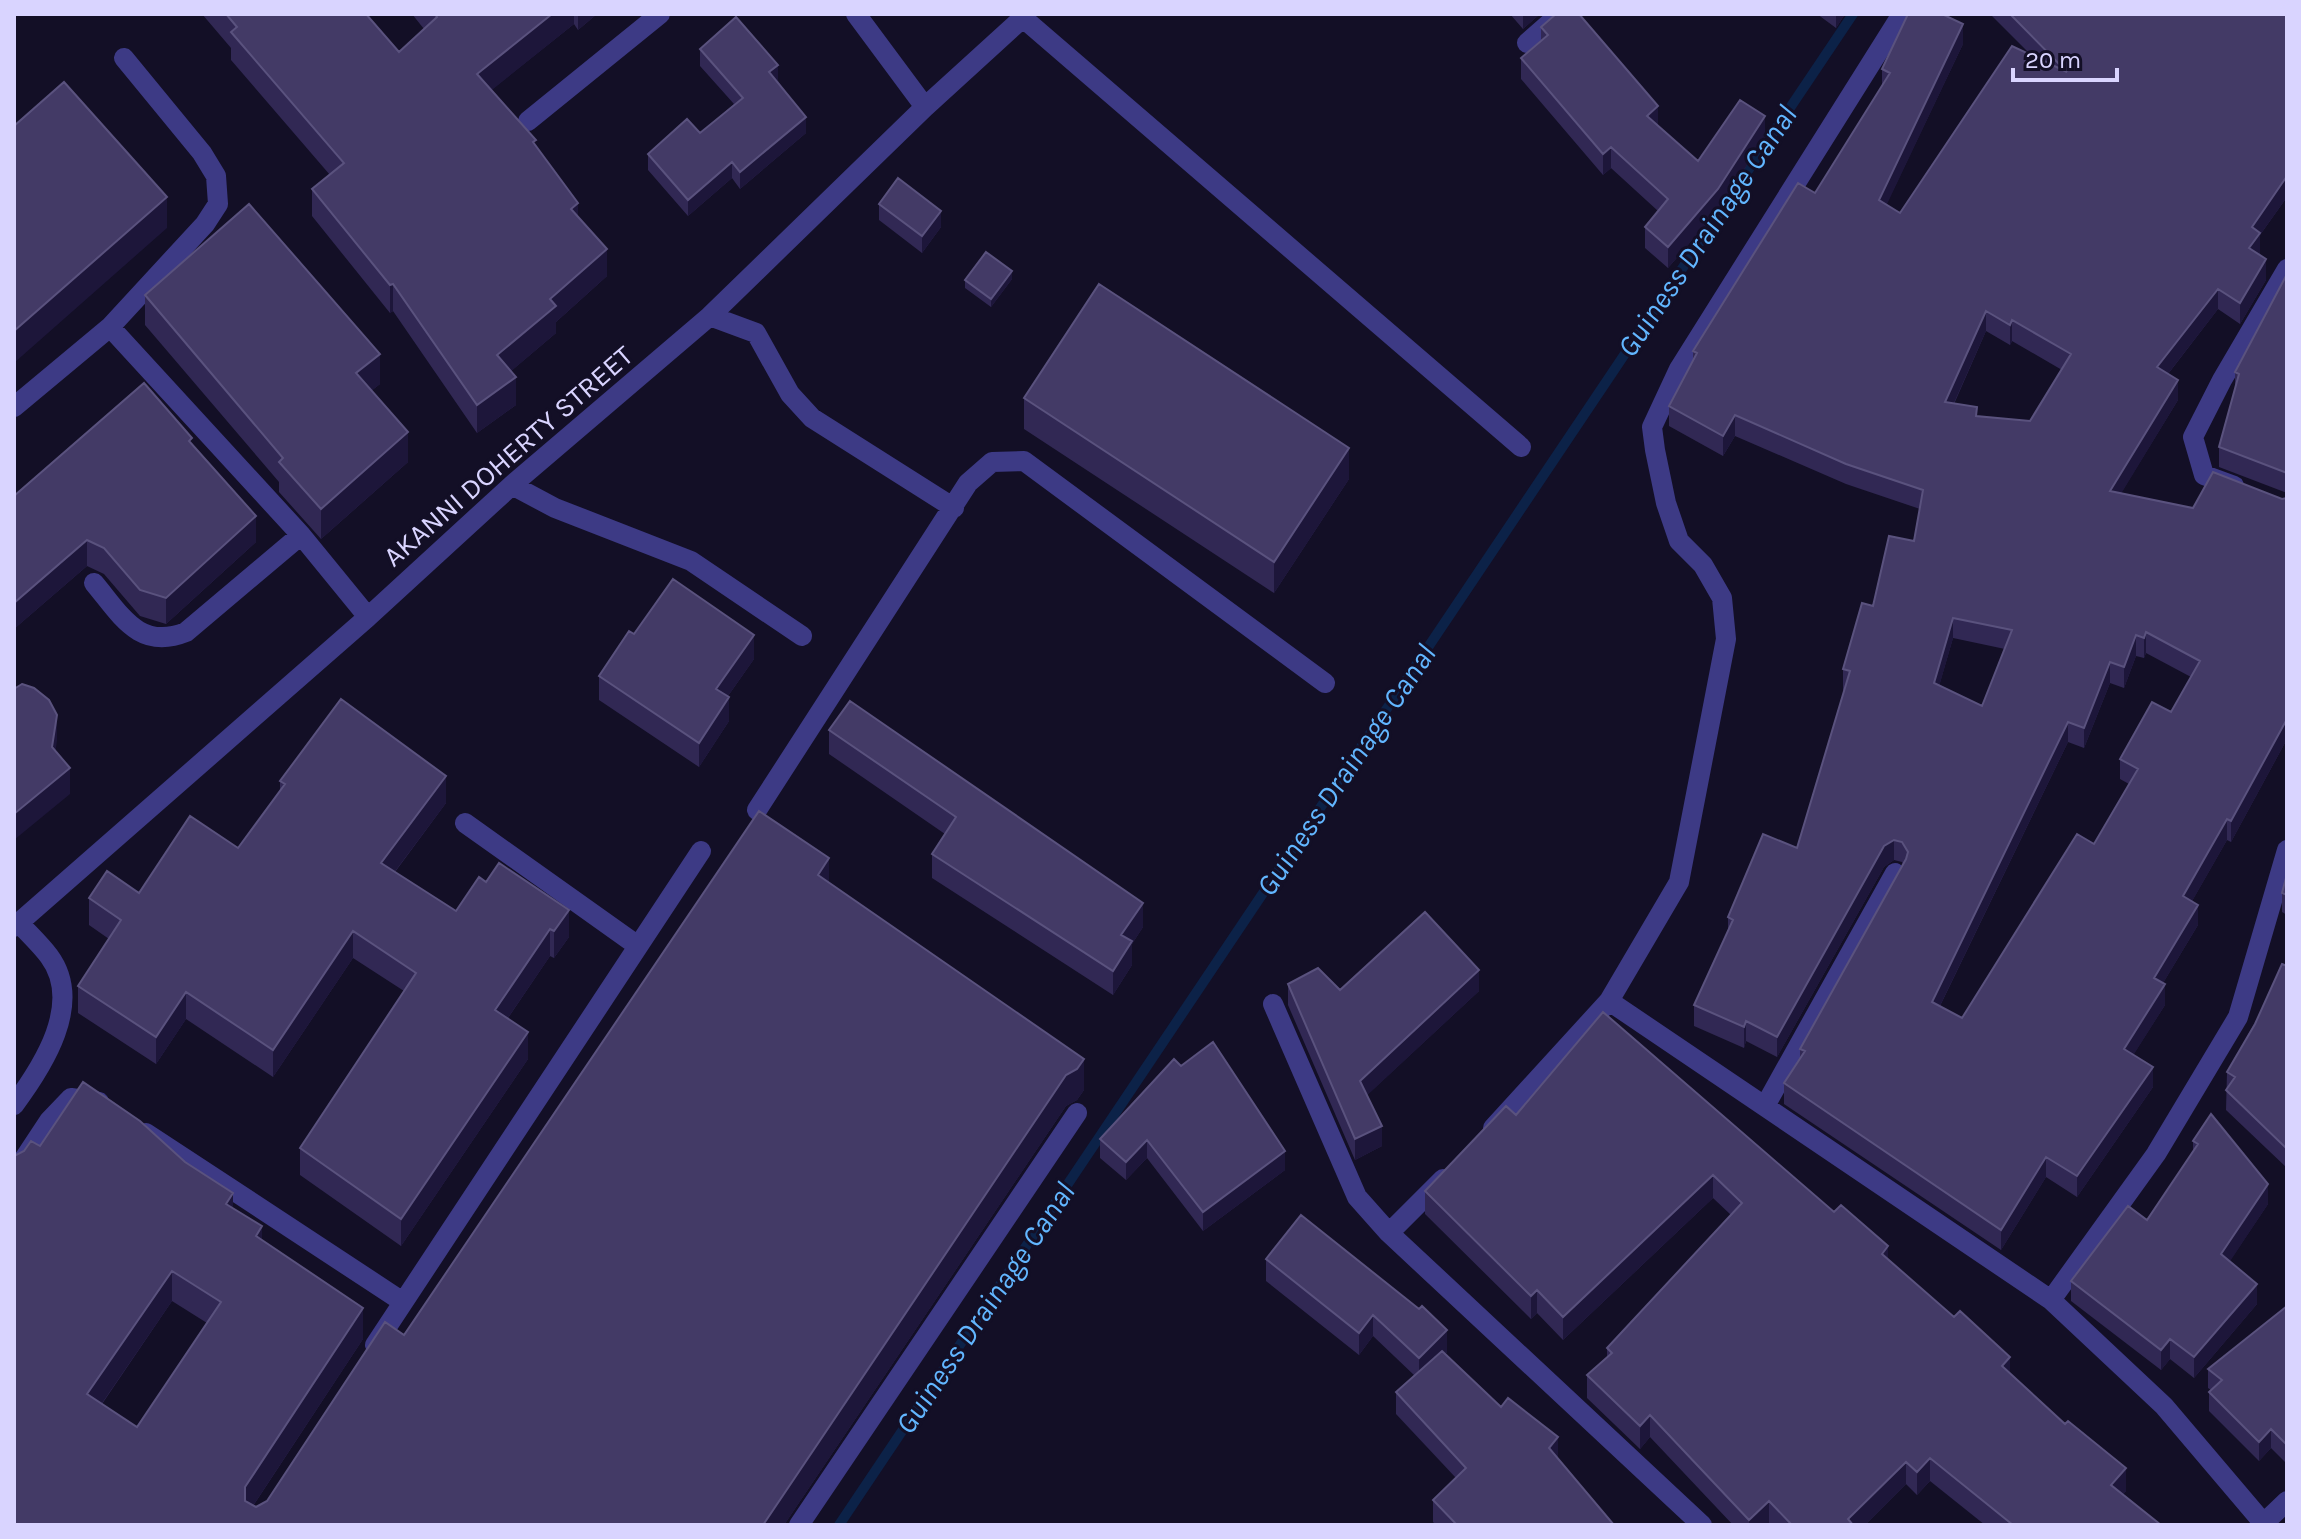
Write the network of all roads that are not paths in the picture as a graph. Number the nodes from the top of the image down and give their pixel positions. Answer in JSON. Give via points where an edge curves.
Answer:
{"nodes":[{"id":1,"x":660,"y":14,"type":"edge"},
{"id":2,"x":856,"y":14,"type":"edge"},
{"id":3,"x":1560,"y":14,"type":"edge"},
{"id":4,"x":1902,"y":14,"type":"edge"},
{"id":5,"x":1025,"y":16,"type":"edge"},
{"id":6,"x":1527,"y":43,"type":"dead end"},
{"id":7,"x":124,"y":58,"type":"dead end"},
{"id":8,"x":925,"y":107,"type":"junction"},
{"id":9,"x":528,"y":121,"type":"dead end"},
{"id":10,"x":2287,"y":269,"type":"edge"},
{"id":11,"x":710,"y":316,"type":"junction"},
{"id":12,"x":110,"y":327,"type":"junction"},
{"id":13,"x":14,"y":407,"type":"edge"},
{"id":14,"x":1521,"y":447,"type":"dead end"},
{"id":15,"x":512,"y":485,"type":"junction"},
{"id":16,"x":2259,"y":496,"type":"edge"},
{"id":17,"x":954,"y":508,"type":"junction"},
{"id":18,"x":301,"y":535,"type":"junction"},
{"id":19,"x":94,"y":583,"type":"dead end"},
{"id":20,"x":368,"y":617,"type":"junction"},
{"id":21,"x":802,"y":636,"type":"dead end"},
{"id":22,"x":1325,"y":683,"type":"dead end"},
{"id":23,"x":757,"y":810,"type":"edge"},
{"id":24,"x":465,"y":823,"type":"dead end"},
{"id":25,"x":2287,"y":850,"type":"edge"},
{"id":26,"x":701,"y":851,"type":"dead end"},
{"id":27,"x":1895,"y":873,"type":"edge"},
{"id":28,"x":2267,"y":923,"type":"junction"},
{"id":29,"x":16,"y":925,"type":"edge"},
{"id":30,"x":2287,"y":930,"type":"edge"},
{"id":31,"x":638,"y":946,"type":"junction"},
{"id":32,"x":1609,"y":1001,"type":"junction"},
{"id":33,"x":1273,"y":1004,"type":"dead end"},
{"id":34,"x":14,"y":1105,"type":"edge"},
{"id":35,"x":1765,"y":1106,"type":"junction"},
{"id":36,"x":1077,"y":1113,"type":"dead end"},
{"id":37,"x":1479,"y":1142,"type":"edge"},
{"id":38,"x":1457,"y":1165,"type":"edge"},
{"id":39,"x":14,"y":1174,"type":"edge"},
{"id":40,"x":1389,"y":1233,"type":"junction"},
{"id":41,"x":2051,"y":1300,"type":"junction"},
{"id":42,"x":403,"y":1302,"type":"junction"},
{"id":43,"x":360,"y":1367,"type":"edge"},
{"id":44,"x":2287,"y":1501,"type":"edge"},
{"id":45,"x":2265,"y":1524,"type":"edge"},
{"id":46,"x":799,"y":1525,"type":"edge"},
{"id":47,"x":1702,"y":1525,"type":"edge"}],
"edges":[{"from":1,"to":9,"type":"street"},
{"from":2,"to":8,"type":"street"},
{"from":3,"to":6,"type":"street"},
{"from":4,"to":32,"type":"street","via":[[1679,369],[1652,427],[1670,516],[1679,541],[1703,565],[1722,598],[1726,639],[1679,882]]},
{"from":5,"to":8,"type":"street","name":"AKANNI DOHERTY STREET"},
{"from":5,"to":14,"type":"street"},
{"from":7,"to":12,"type":"street","via":[[202,153],[216,176],[218,204]]},
{"from":8,"to":11,"type":"street","name":"AKANNI DOHERTY STREET"},
{"from":10,"to":16,"type":"street","via":[[2193,437],[2204,475]]},
{"from":11,"to":15,"type":"street","name":"AKANNI DOHERTY STREET"},
{"from":11,"to":17,"type":"street","via":[[756,333],[790,394],[812,418]]},
{"from":12,"to":13,"type":"street"},
{"from":12,"to":18,"type":"street"},
{"from":15,"to":20,"type":"street","name":"AKANNI DOHERTY STREET"},
{"from":15,"to":21,"type":"street","via":[[555,508],[691,561]]},
{"from":17,"to":22,"type":"street","via":[[968,483],[992,462],[1024,461]]},
{"from":17,"to":23,"type":"street"},
{"from":18,"to":19,"type":"street","via":[[186,632],[168,639],[145,636]]},
{"from":18,"to":20,"type":"street"},
{"from":20,"to":29,"type":"street","name":"AKANNI DOHERTY STREET"},
{"from":24,"to":31,"type":"street"},
{"from":25,"to":28,"type":"street"},
{"from":26,"to":31,"type":"street"},
{"from":27,"to":35,"type":"street"},
{"from":28,"to":30,"type":"street"},
{"from":28,"to":41,"type":"street","via":[[2238,1017],[2156,1154]]},
{"from":29,"to":34,"type":"street","via":[[51,958],[62,991],[58,1034]]},
{"from":31,"to":42,"type":"street"},
{"from":32,"to":35,"type":"street"},
{"from":32,"to":37,"type":"street"},
{"from":33,"to":40,"type":"street","via":[[1357,1197]]},
{"from":35,"to":41,"type":"street"},
{"from":36,"to":46,"type":"street"},
{"from":38,"to":40,"type":"street"},
{"from":39,"to":42,"type":"street","via":[[71,1098],[94,1099]]},
{"from":40,"to":47,"type":"street"},
{"from":41,"to":45,"type":"street","via":[[2164,1406]]},
{"from":42,"to":43,"type":"street"},
{"from":44,"to":45,"type":"street"}]}
